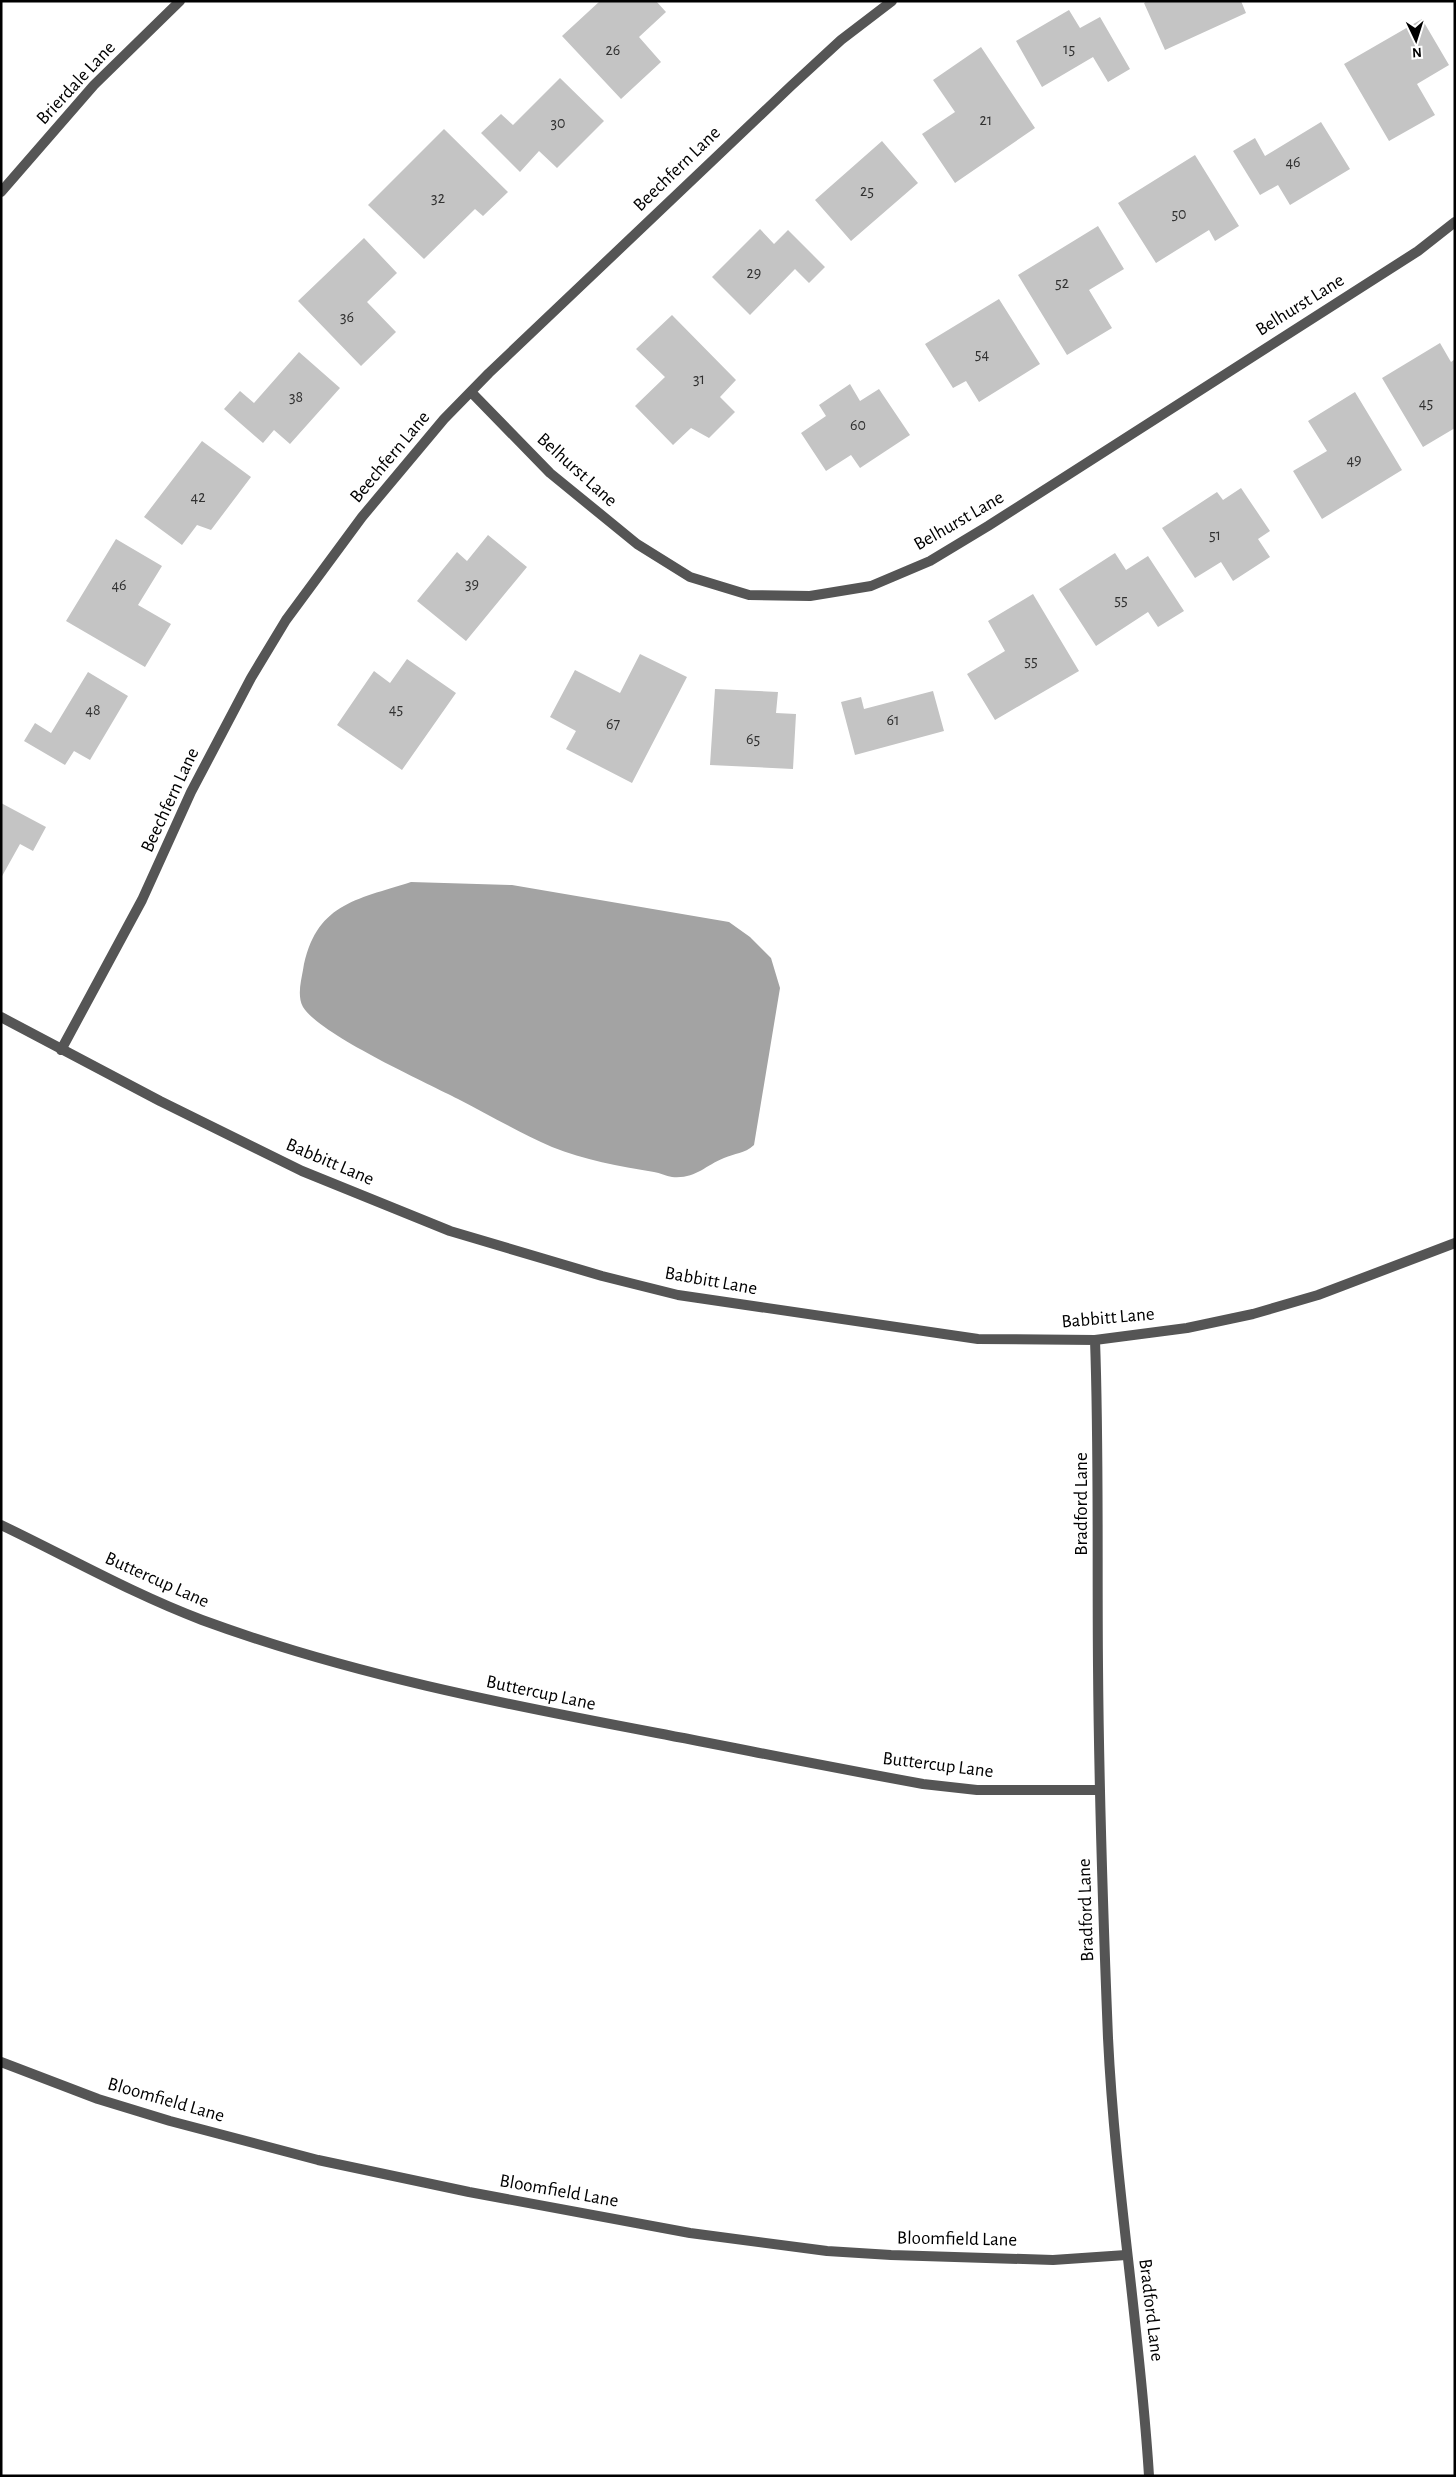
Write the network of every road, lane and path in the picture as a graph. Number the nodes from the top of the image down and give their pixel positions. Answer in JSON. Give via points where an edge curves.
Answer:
{"nodes":[{"id":1,"x":180,"y":1,"type":"edge"},
{"id":2,"x":892,"y":1,"type":"edge"},
{"id":3,"x":1,"y":192,"type":"edge"},
{"id":4,"x":1455,"y":222,"type":"edge"},
{"id":5,"x":472,"y":393,"type":"junction"},
{"id":6,"x":1,"y":1017,"type":"edge"},
{"id":7,"x":61,"y":1050,"type":"junction"},
{"id":8,"x":1455,"y":1243,"type":"edge"},
{"id":9,"x":1095,"y":1340,"type":"junction"},
{"id":10,"x":1,"y":1525,"type":"edge"},
{"id":11,"x":1100,"y":1790,"type":"junction"},
{"id":12,"x":1,"y":2062,"type":"edge"},
{"id":13,"x":1126,"y":2255,"type":"junction"},
{"id":14,"x":1149,"y":2476,"type":"edge"}],
"edges":[{"from":1,"to":3,"type":"street","name":"Brierdale Lane","via":[[94,85]]},
{"from":2,"to":5,"type":"street","name":"Beechfern Lane","via":[[841,40],[741,132],[489,373]]},
{"from":4,"to":5,"type":"street","name":"Belhurst Lane","via":[[1410,256],[988,526],[930,561],[871,586],[810,596],[749,594],[690,577],[637,544],[550,473]]},
{"from":5,"to":7,"type":"street","name":"Beechfern Lane","via":[[444,419],[362,517],[286,620],[191,792],[142,900]]},
{"from":6,"to":7,"type":"street","name":"Babbitt Lane"},
{"from":7,"to":9,"type":"street","name":"Babbitt Lane","via":[[311,1175],[450,1231],[602,1276],[678,1295],[978,1340]]},
{"from":8,"to":9,"type":"street","name":"Babbitt Lane","via":[[1318,1295],[1253,1314],[1178,1329]]},
{"from":9,"to":11,"type":"street","name":"Bradford Lane"},
{"from":10,"to":11,"type":"street","name":"Buttercup Lane","via":[[126,1588],[200,1619],[275,1645],[427,1686],[579,1719],[923,1784],[977,1790]]},
{"from":11,"to":13,"type":"street","name":"Bradford Lane","via":[[1108,2038]]},
{"from":12,"to":13,"type":"street","name":"Bloomfield Lane","via":[[161,2119],[318,2160],[690,2233],[827,2251],[891,2255],[1052,2260]]},
{"from":13,"to":14,"type":"street","name":"Bradford Lane","via":[[1145,2412]]}]}
